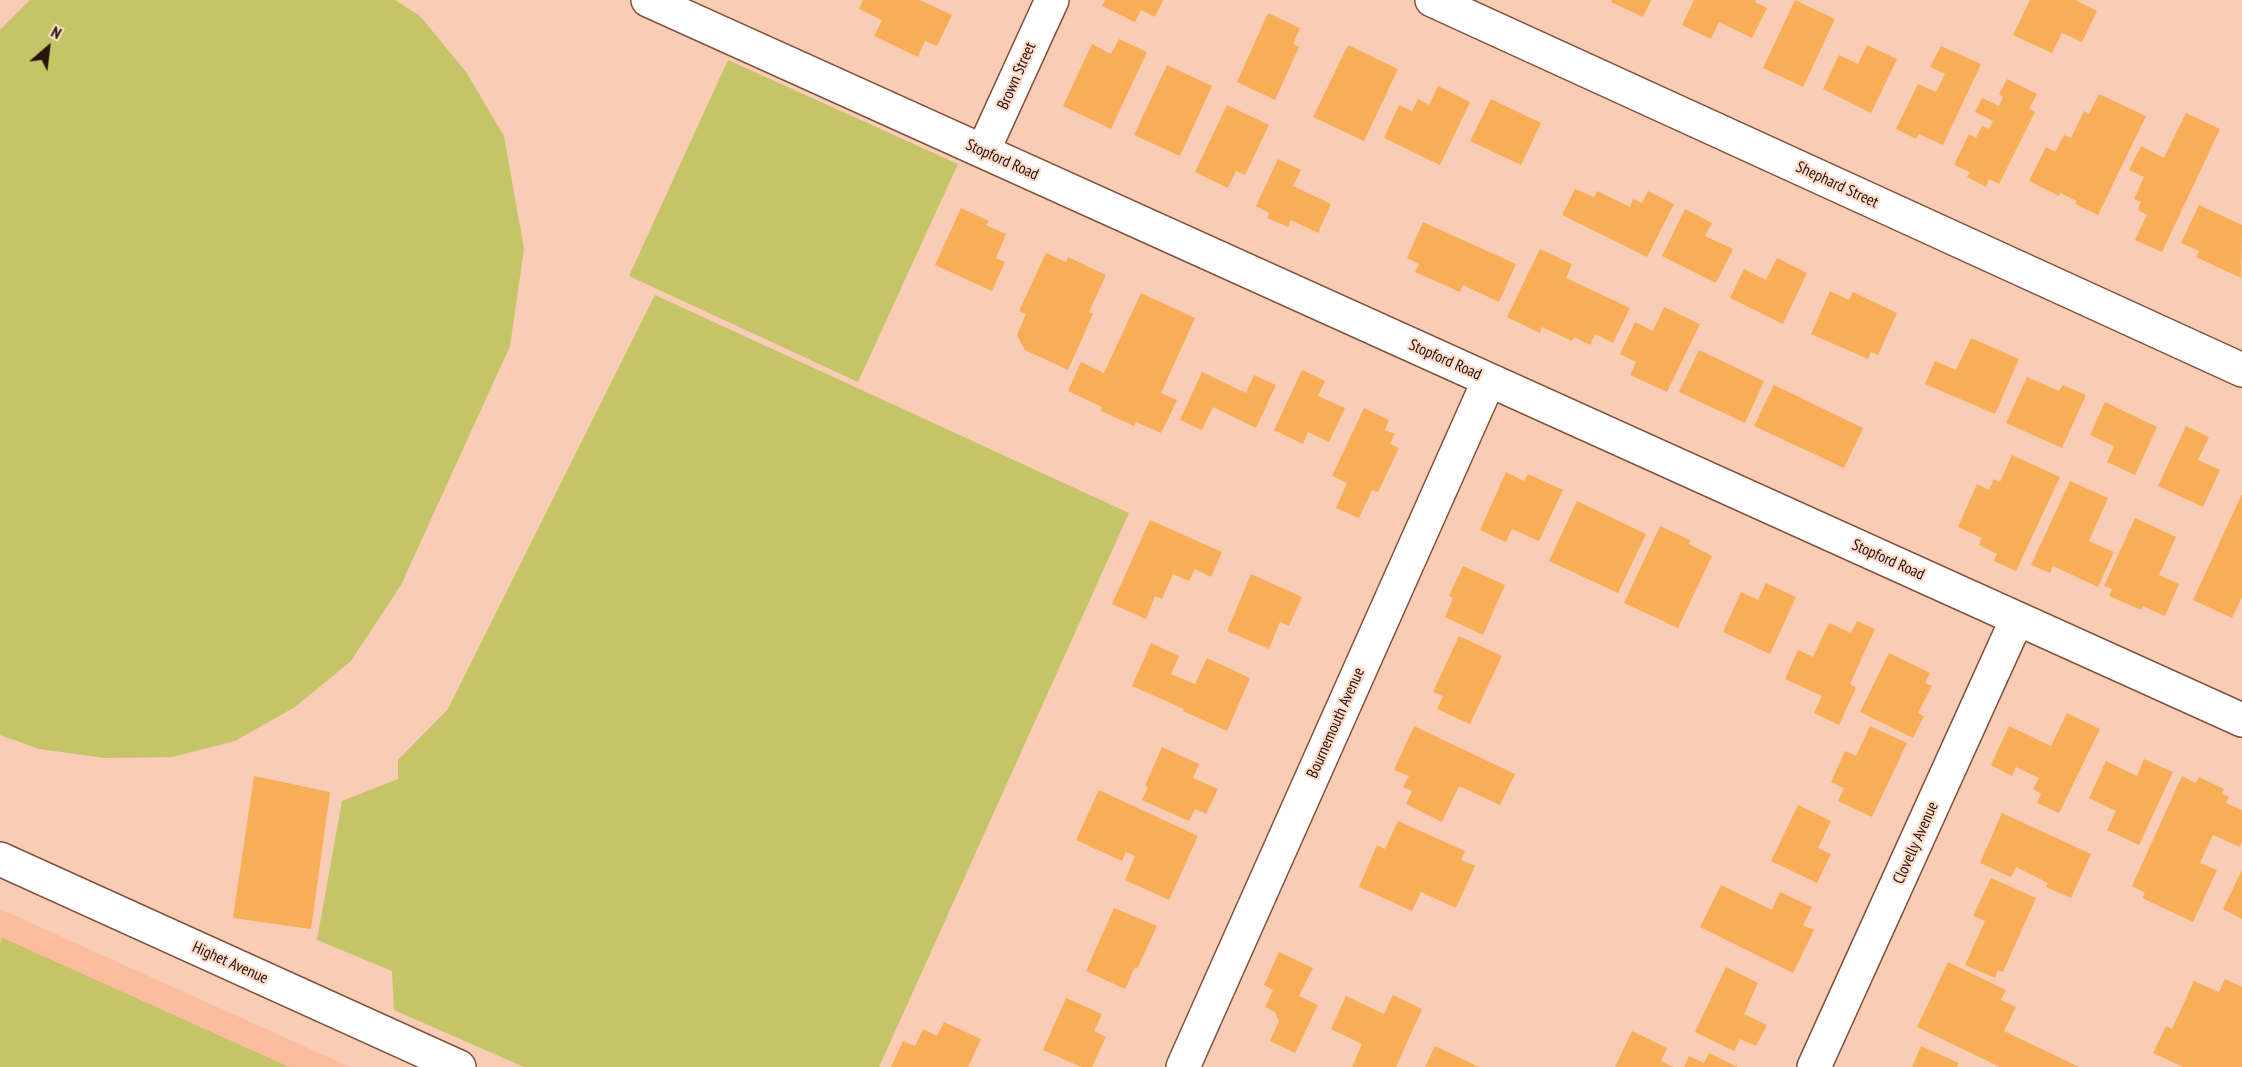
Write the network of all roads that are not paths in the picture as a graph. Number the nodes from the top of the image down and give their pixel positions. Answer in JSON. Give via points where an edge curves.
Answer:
{"nodes":[{"id":1,"x":648,"y":0,"type":"edge"},
{"id":2,"x":1052,"y":0,"type":"edge"},
{"id":3,"x":1432,"y":0,"type":"edge"},
{"id":4,"x":983,"y":151,"type":"junction"},
{"id":5,"x":2242,"y":370,"type":"edge"},
{"id":6,"x":1489,"y":380,"type":"junction"},
{"id":7,"x":2017,"y":619,"type":"junction"},
{"id":8,"x":2242,"y":720,"type":"edge"},
{"id":9,"x":0,"y":859,"type":"edge"},
{"id":10,"x":459,"y":1067,"type":"edge"},
{"id":11,"x":1183,"y":1067,"type":"edge"},
{"id":12,"x":1814,"y":1067,"type":"edge"}],
"edges":[{"from":1,"to":4,"type":"street","name":"Stopford Road"},
{"from":2,"to":4,"type":"street","name":"Brown Street"},
{"from":3,"to":5,"type":"street","name":"Shephard Street"},
{"from":4,"to":6,"type":"street","name":"Stopford Road"},
{"from":6,"to":7,"type":"street","name":"Stopford Road"},
{"from":6,"to":11,"type":"street","name":"Bournemouth Avenue"},
{"from":7,"to":8,"type":"street","name":"Stopford Road"},
{"from":7,"to":12,"type":"street","name":"Clovelly Avenue"},
{"from":9,"to":10,"type":"street","name":"Highet Avenue"}]}
